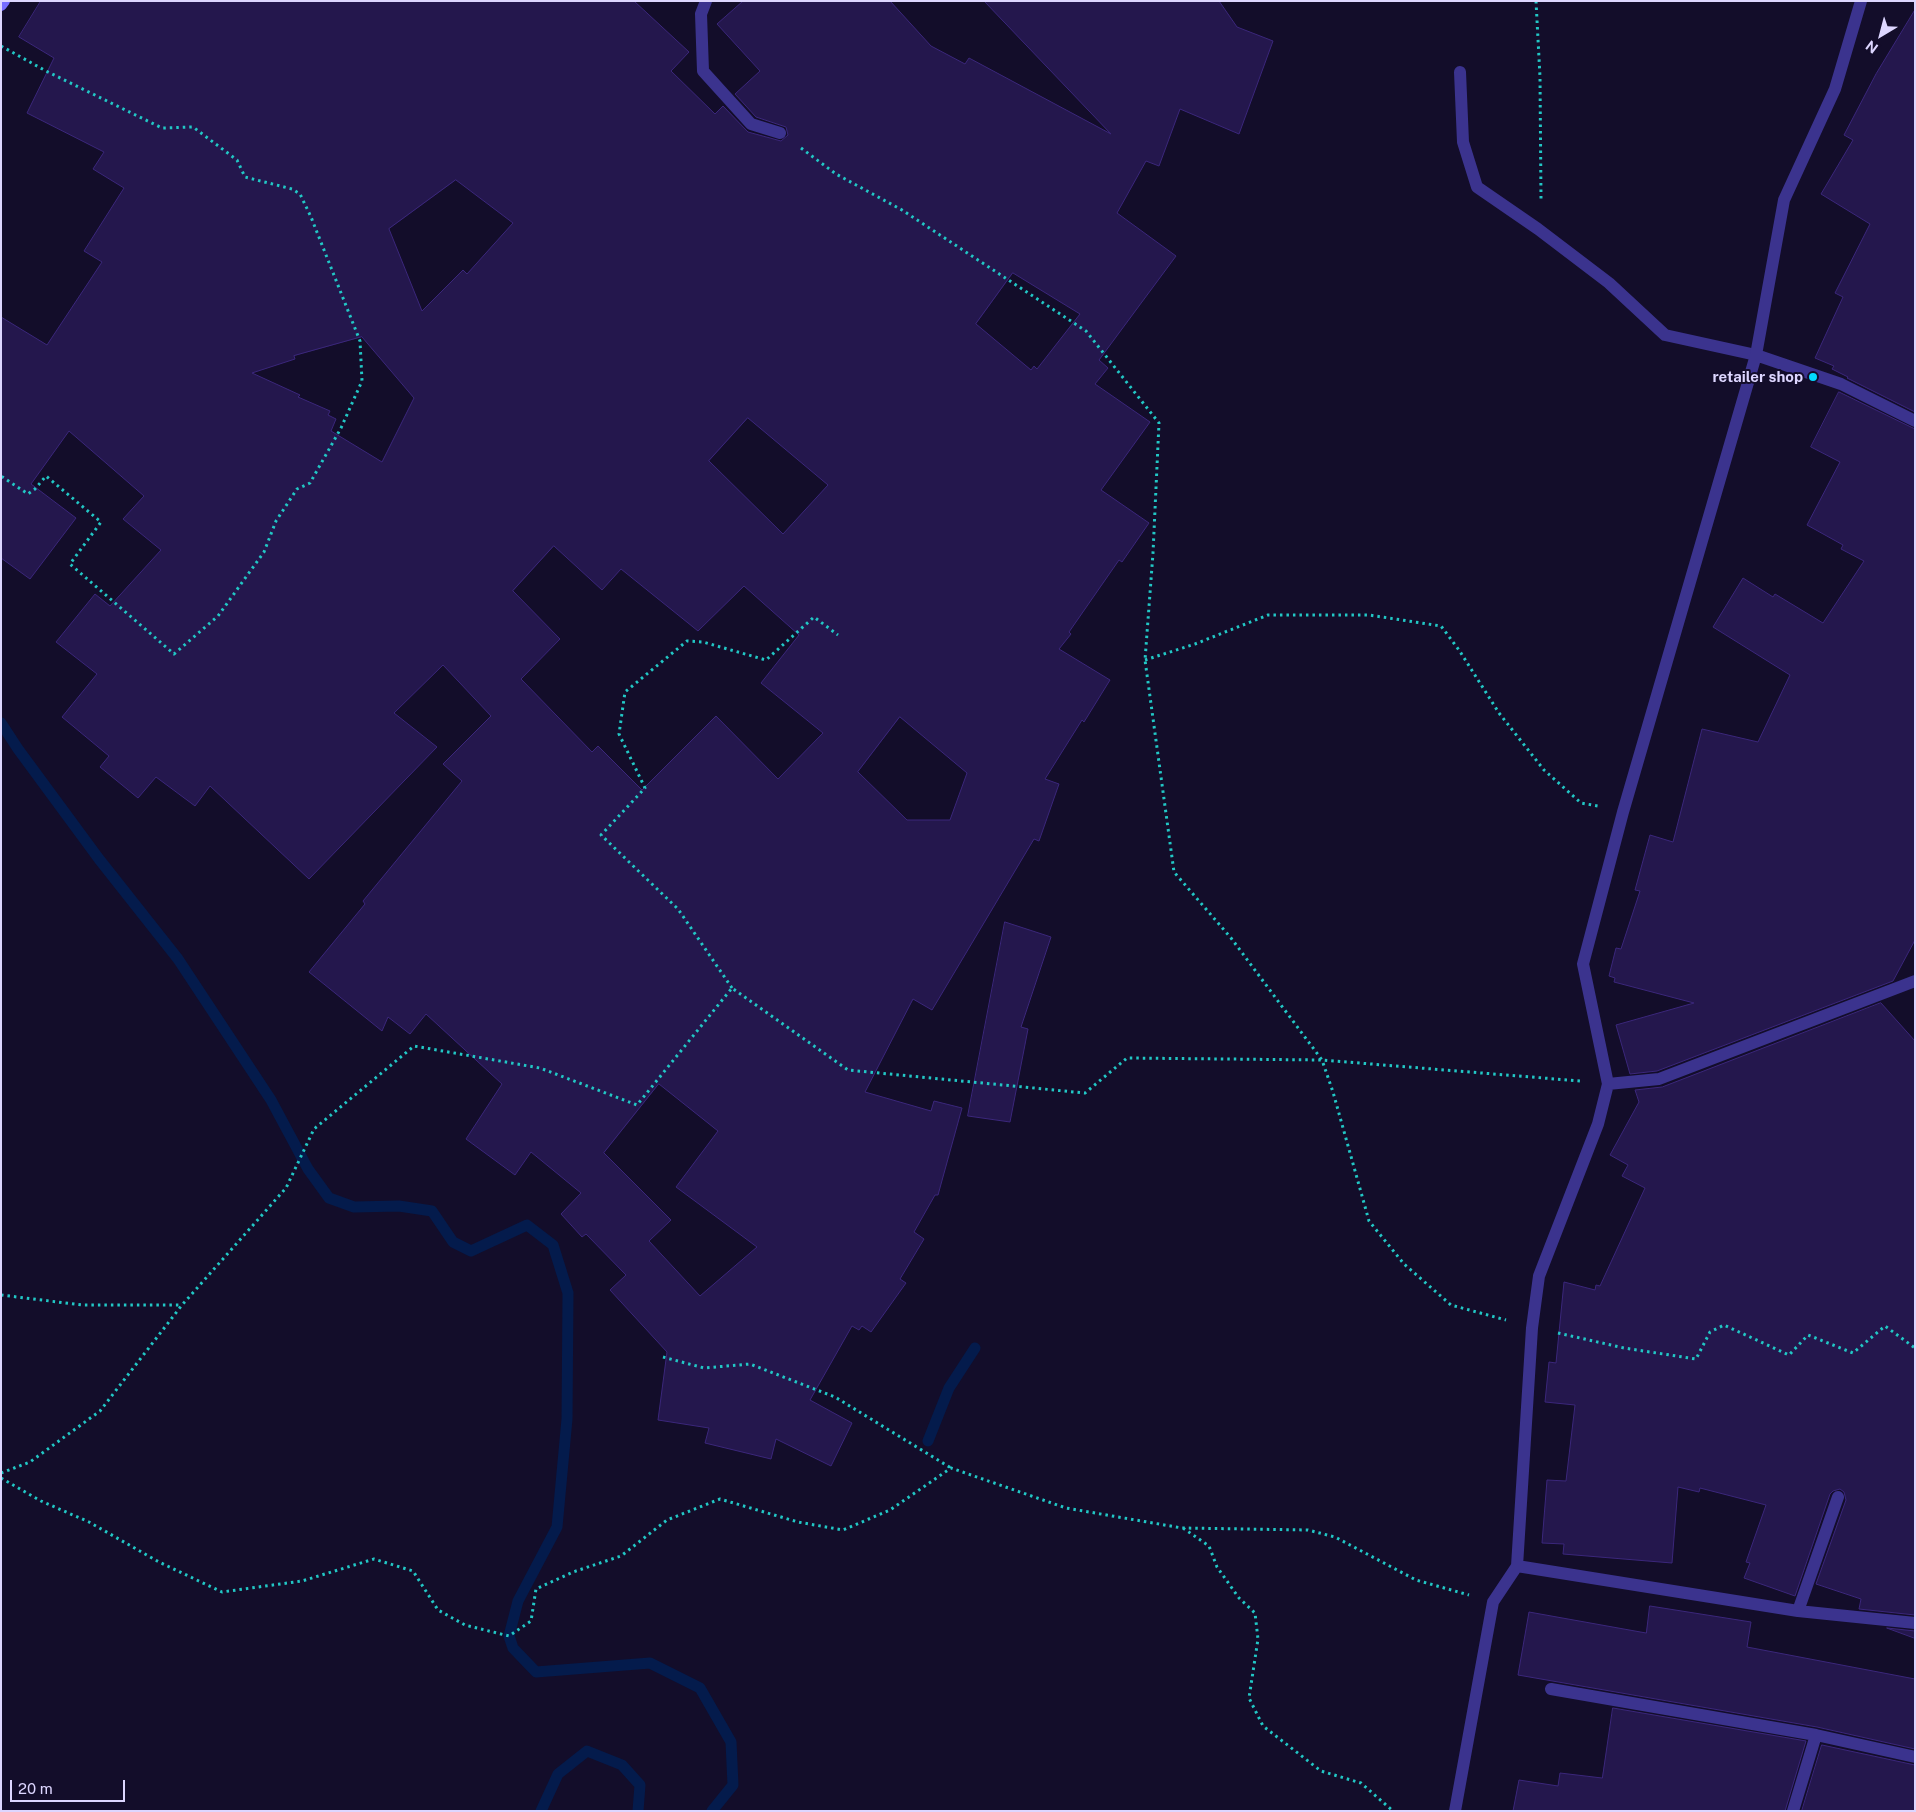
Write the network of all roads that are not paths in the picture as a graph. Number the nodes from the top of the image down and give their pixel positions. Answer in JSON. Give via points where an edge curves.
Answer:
{"nodes":[{"id":1,"x":4,"y":1,"type":"edge"},
{"id":2,"x":706,"y":1,"type":"edge"},
{"id":3,"x":1861,"y":1,"type":"edge"},
{"id":4,"x":1,"y":5,"type":"edge"},
{"id":5,"x":1460,"y":72,"type":"dead end"},
{"id":6,"x":780,"y":133,"type":"road end"},
{"id":7,"x":1756,"y":355,"type":"junction"},
{"id":8,"x":1915,"y":421,"type":"edge"},
{"id":9,"x":1915,"y":981,"type":"edge"},
{"id":10,"x":1608,"y":1084,"type":"junction"},
{"id":11,"x":1838,"y":1497,"type":"dead end"},
{"id":12,"x":1517,"y":1566,"type":"junction"},
{"id":13,"x":1798,"y":1611,"type":"junction"},
{"id":14,"x":1915,"y":1623,"type":"edge"},
{"id":15,"x":1551,"y":1689,"type":"dead end"},
{"id":16,"x":1816,"y":1735,"type":"junction"},
{"id":17,"x":1915,"y":1757,"type":"edge"},
{"id":18,"x":1455,"y":1811,"type":"edge"},
{"id":19,"x":1793,"y":1811,"type":"edge"}],
"edges":[{"from":1,"to":4,"type":"main road"},
{"from":2,"to":6,"type":"street","via":[[701,14],[703,71],[751,124]]},
{"from":3,"to":7,"type":"street","via":[[1835,89],[1784,200]]},
{"from":5,"to":7,"type":"street","via":[[1463,142],[1477,187],[1608,283],[1665,335]]},
{"from":7,"to":8,"type":"street","via":[[1841,384]]},
{"from":7,"to":10,"type":"street","via":[[1623,812],[1583,964]]},
{"from":9,"to":10,"type":"street","via":[[1659,1079]]},
{"from":10,"to":12,"type":"street","via":[[1598,1124],[1539,1276],[1532,1328]]},
{"from":11,"to":13,"type":"street"},
{"from":12,"to":13,"type":"street"},
{"from":12,"to":18,"type":"street","via":[[1493,1602]]},
{"from":13,"to":14,"type":"street"},
{"from":15,"to":16,"type":"street"},
{"from":16,"to":17,"type":"street"},
{"from":16,"to":19,"type":"street"}]}
